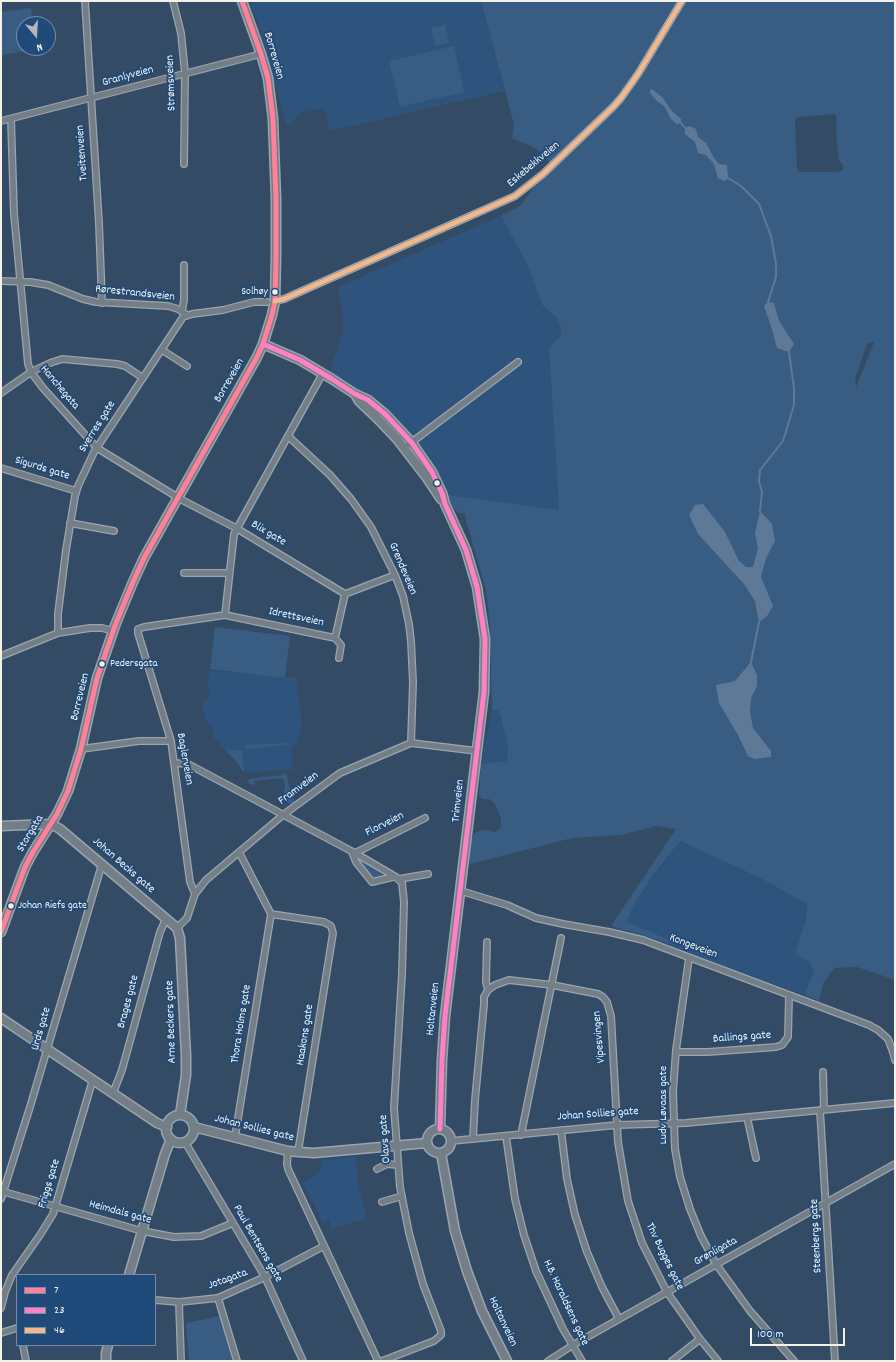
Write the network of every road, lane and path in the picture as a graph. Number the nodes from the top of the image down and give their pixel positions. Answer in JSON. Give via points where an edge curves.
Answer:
{"nodes":[{"id":1,"x":85,"y":1,"type":"edge"},
{"id":2,"x":173,"y":1,"type":"edge"},
{"id":3,"x":242,"y":1,"type":"edge"},
{"id":4,"x":682,"y":1,"type":"edge"},
{"id":5,"x":261,"y":54,"type":"junction"},
{"id":6,"x":185,"y":73,"type":"junction"},
{"id":7,"x":90,"y":99,"type":"junction"},
{"id":8,"x":10,"y":119,"type":"junction"},
{"id":9,"x":1,"y":121,"type":"edge"},
{"id":10,"x":184,"y":164,"type":"dead end"},
{"id":11,"x":184,"y":265,"type":"dead end"},
{"id":12,"x":1,"y":281,"type":"edge"},
{"id":13,"x":19,"y":282,"type":"junction"},
{"id":14,"x":271,"y":301,"type":"junction"},
{"id":15,"x":102,"y":303,"type":"junction"},
{"id":16,"x":184,"y":313,"type":"junction"},
{"id":17,"x":263,"y":344,"type":"junction"},
{"id":18,"x":162,"y":350,"type":"junction"},
{"id":19,"x":518,"y":362,"type":"dead end"},
{"id":20,"x":187,"y":366,"type":"dead end"},
{"id":21,"x":30,"y":372,"type":"junction"},
{"id":22,"x":323,"y":373,"type":"junction"},
{"id":23,"x":143,"y":378,"type":"junction"},
{"id":24,"x":1,"y":393,"type":"edge"},
{"id":25,"x":355,"y":394,"type":"junction"},
{"id":26,"x":288,"y":436,"type":"junction"},
{"id":27,"x":412,"y":443,"type":"junction"},
{"id":28,"x":97,"y":448,"type":"junction"},
{"id":29,"x":404,"y":448,"type":"junction"},
{"id":30,"x":1,"y":469,"type":"edge"},
{"id":31,"x":76,"y":491,"type":"junction"},
{"id":32,"x":178,"y":497,"type":"junction"},
{"id":33,"x":445,"y":504,"type":"junction"},
{"id":34,"x":70,"y":523,"type":"junction"},
{"id":35,"x":236,"y":528,"type":"junction"},
{"id":36,"x":114,"y":531,"type":"dead end"},
{"id":37,"x":184,"y":573,"type":"dead end"},
{"id":38,"x":229,"y":574,"type":"junction"},
{"id":39,"x":395,"y":575,"type":"junction"},
{"id":40,"x":345,"y":594,"type":"junction"},
{"id":41,"x":225,"y":615,"type":"junction"},
{"id":42,"x":138,"y":630,"type":"joint"},
{"id":43,"x":113,"y":631,"type":"junction"},
{"id":44,"x":58,"y":633,"type":"junction"},
{"id":45,"x":335,"y":638,"type":"junction"},
{"id":46,"x":1,"y":656,"type":"edge"},
{"id":47,"x":339,"y":658,"type":"dead end"},
{"id":48,"x":172,"y":742,"type":"junction"},
{"id":49,"x":411,"y":743,"type":"junction"},
{"id":50,"x":81,"y":749,"type":"junction"},
{"id":51,"x":477,"y":751,"type":"junction"},
{"id":52,"x":174,"y":762,"type":"junction"},
{"id":53,"x":283,"y":815,"type":"junction"},
{"id":54,"x":425,"y":818,"type":"dead end"},
{"id":55,"x":51,"y":824,"type":"junction"},
{"id":56,"x":1,"y":826,"type":"edge"},
{"id":57,"x":239,"y":852,"type":"junction"},
{"id":58,"x":354,"y":852,"type":"junction"},
{"id":59,"x":102,"y":864,"type":"junction"},
{"id":60,"x":428,"y":874,"type":"dead end"},
{"id":61,"x":396,"y":878,"type":"junction"},
{"id":62,"x":460,"y":891,"type":"junction"},
{"id":63,"x":195,"y":894,"type":"junction"},
{"id":64,"x":271,"y":914,"type":"junction"},
{"id":65,"x":166,"y":919,"type":"junction"},
{"id":66,"x":178,"y":928,"type":"junction"},
{"id":67,"x":1,"y":932,"type":"edge"},
{"id":68,"x":561,"y":938,"type":"dead end"},
{"id":69,"x":487,"y":942,"type":"dead end"},
{"id":70,"x":688,"y":958,"type":"junction"},
{"id":71,"x":552,"y":985,"type":"junction"},
{"id":72,"x":488,"y":990,"type":"junction"},
{"id":73,"x":789,"y":996,"type":"junction"},
{"id":74,"x":1,"y":1018,"type":"edge"},
{"id":75,"x":48,"y":1049,"type":"junction"},
{"id":76,"x":676,"y":1052,"type":"junction"},
{"id":77,"x":895,"y":1060,"type":"edge"},
{"id":78,"x":823,"y":1072,"type":"dead end"},
{"id":79,"x":92,"y":1079,"type":"junction"},
{"id":80,"x":114,"y":1093,"type":"junction"},
{"id":81,"x":895,"y":1103,"type":"edge"},
{"id":82,"x":822,"y":1110,"type":"junction"},
{"id":83,"x":180,"y":1115,"type":"junction"},
{"id":84,"x":747,"y":1117,"type":"junction"},
{"id":85,"x":673,"y":1123,"type":"junction"},
{"id":86,"x":617,"y":1125,"type":"junction"},
{"id":87,"x":166,"y":1127,"type":"junction"},
{"id":88,"x":194,"y":1127,"type":"junction"},
{"id":89,"x":440,"y":1129,"type":"junction"},
{"id":90,"x":561,"y":1130,"type":"junction"},
{"id":91,"x":522,"y":1135,"type":"junction"},
{"id":92,"x":506,"y":1136,"type":"junction"},
{"id":93,"x":235,"y":1137,"type":"junction"},
{"id":94,"x":473,"y":1139,"type":"junction"},
{"id":95,"x":171,"y":1140,"type":"junction"},
{"id":96,"x":451,"y":1141,"type":"junction"},
{"id":97,"x":185,"y":1142,"type":"junction"},
{"id":98,"x":428,"y":1143,"type":"junction"},
{"id":99,"x":397,"y":1146,"type":"junction"},
{"id":100,"x":288,"y":1151,"type":"junction"},
{"id":101,"x":298,"y":1152,"type":"junction"},
{"id":102,"x":441,"y":1153,"type":"junction"},
{"id":103,"x":756,"y":1158,"type":"dead end"},
{"id":104,"x":895,"y":1164,"type":"edge"},
{"id":105,"x":398,"y":1165,"type":"junction"},
{"id":106,"x":376,"y":1169,"type":"dead end"},
{"id":107,"x":2,"y":1192,"type":"edge"},
{"id":108,"x":402,"y":1196,"type":"junction"},
{"id":109,"x":1,"y":1199,"type":"edge"},
{"id":110,"x":382,"y":1202,"type":"dead end"},
{"id":111,"x":826,"y":1202,"type":"junction"},
{"id":112,"x":55,"y":1207,"type":"junction"},
{"id":113,"x":233,"y":1223,"type":"junction"},
{"id":114,"x":142,"y":1231,"type":"junction"},
{"id":115,"x":324,"y":1246,"type":"junction"},
{"id":116,"x":716,"y":1264,"type":"junction"},
{"id":117,"x":129,"y":1274,"type":"edge"},
{"id":118,"x":265,"y":1277,"type":"junction"},
{"id":119,"x":667,"y":1292,"type":"junction"},
{"id":120,"x":218,"y":1298,"type":"junction"},
{"id":121,"x":156,"y":1300,"type":"edge"},
{"id":122,"x":179,"y":1302,"type":"junction"},
{"id":123,"x":1,"y":1308,"type":"edge"},
{"id":124,"x":620,"y":1319,"type":"junction"},
{"id":125,"x":16,"y":1328,"type":"edge"},
{"id":126,"x":1,"y":1333,"type":"edge"},
{"id":127,"x":700,"y":1339,"type":"junction"},
{"id":128,"x":573,"y":1345,"type":"junction"},
{"id":129,"x":23,"y":1346,"type":"edge"},
{"id":130,"x":108,"y":1346,"type":"edge"},
{"id":131,"x":26,"y":1361,"type":"edge"},
{"id":132,"x":106,"y":1361,"type":"edge"},
{"id":133,"x":181,"y":1361,"type":"edge"},
{"id":134,"x":237,"y":1361,"type":"edge"},
{"id":135,"x":303,"y":1361,"type":"edge"},
{"id":136,"x":378,"y":1361,"type":"edge"},
{"id":137,"x":382,"y":1361,"type":"edge"},
{"id":138,"x":507,"y":1361,"type":"edge"},
{"id":139,"x":548,"y":1361,"type":"edge"},
{"id":140,"x":582,"y":1361,"type":"edge"},
{"id":141,"x":672,"y":1361,"type":"edge"},
{"id":142,"x":718,"y":1361,"type":"edge"},
{"id":143,"x":794,"y":1361,"type":"edge"},
{"id":144,"x":835,"y":1361,"type":"edge"}],
"edges":[{"from":1,"to":7,"type":"street","name":"Tveitenveien"},
{"from":2,"to":6,"type":"street","name":"Strømsveien","via":[[181,33]]},
{"from":3,"to":5,"type":"main road","name":"Borreveien"},
{"from":4,"to":14,"type":"street","name":"Eskebekkveien","via":[[628,89],[613,107],[543,174],[515,196],[284,299]]},
{"from":5,"to":6,"type":"street","name":"Granlyveien"},
{"from":5,"to":14,"type":"main road","name":"Borreveien","via":[[268,78],[273,119],[276,199]]},
{"from":6,"to":7,"type":"street","name":"Granlyveien"},
{"from":6,"to":10,"type":"street","name":"Strømsveien"},
{"from":7,"to":8,"type":"street","name":"Granlyveien"},
{"from":7,"to":15,"type":"street","name":"Tveitenveien"},
{"from":8,"to":9,"type":"street","name":"Granlyveien"},
{"from":8,"to":13,"type":"street","name":"Hanchegata"},
{"from":11,"to":16,"type":"street"},
{"from":12,"to":13,"type":"street","name":"Rørestrandsveien"},
{"from":13,"to":15,"type":"street","name":"Rørestrandsveien","via":[[48,285],[83,299]]},
{"from":13,"to":21,"type":"street","name":"Hanchegata"},
{"from":14,"to":16,"type":"street","name":"Rørestrandsveien","via":[[254,302],[223,310]]},
{"from":14,"to":17,"type":"main road","name":"Borreveien"},
{"from":15,"to":16,"type":"street","name":"Rørestrandsveien","via":[[160,305],[176,308]]},
{"from":16,"to":18,"type":"street","name":"Sverres gate"},
{"from":17,"to":22,"type":"main road","name":"Trimveien"},
{"from":17,"to":32,"type":"main road","name":"Borreveien"},
{"from":18,"to":20,"type":"street"},
{"from":18,"to":23,"type":"street","name":"Sverres gate"},
{"from":19,"to":27,"type":"street"},
{"from":21,"to":23,"type":"street","via":[[62,359],[118,364]]},
{"from":21,"to":24,"type":"street"},
{"from":21,"to":28,"type":"street","name":"Hanchegata"},
{"from":22,"to":25,"type":"main road","name":"Trimveien"},
{"from":22,"to":26,"type":"street"},
{"from":23,"to":28,"type":"street","name":"Sverres gate"},
{"from":25,"to":27,"type":"main road","name":"Trimveien","via":[[378,407]]},
{"from":25,"to":29,"type":"main road","name":"Trimveien"},
{"from":26,"to":35,"type":"street"},
{"from":26,"to":39,"type":"street","name":"Grendeveien","via":[[330,475],[351,499],[371,527]]},
{"from":27,"to":29,"type":"street"},
{"from":27,"to":33,"type":"main road","name":"Trimveien","via":[[434,476]]},
{"from":28,"to":31,"type":"street","name":"Sverres gate"},
{"from":28,"to":32,"type":"street","name":"Hanchegata"},
{"from":29,"to":33,"type":"main road","name":"Trimveien"},
{"from":30,"to":31,"type":"street","name":"Sigurds gate"},
{"from":31,"to":34,"type":"street","name":"Sverres gate"},
{"from":32,"to":35,"type":"street","name":"Blix gate"},
{"from":32,"to":43,"type":"main road","name":"Borreveien","via":[[141,564]]},
{"from":33,"to":51,"type":"main road","name":"Trimveien","via":[[470,562],[482,615],[485,665]]},
{"from":34,"to":36,"type":"street"},
{"from":34,"to":44,"type":"street","name":"Sverres gate","via":[[60,596]]},
{"from":35,"to":38,"type":"street"},
{"from":35,"to":40,"type":"street","name":"Blix gate"},
{"from":37,"to":38,"type":"street"},
{"from":38,"to":41,"type":"street"},
{"from":39,"to":40,"type":"street"},
{"from":39,"to":49,"type":"street","name":"Grendeveien","via":[[403,596],[411,641]]},
{"from":40,"to":45,"type":"street","name":"Idrettsveien"},
{"from":41,"to":42,"type":"street","name":"Idrettsveien"},
{"from":41,"to":45,"type":"street","name":"Idrettsveien"},
{"from":42,"to":48,"type":"street","name":"Baglerveien"},
{"from":43,"to":44,"type":"street","via":[[90,628]]},
{"from":43,"to":50,"type":"main road","name":"Borreveien","via":[[92,699]]},
{"from":44,"to":46,"type":"street"},
{"from":45,"to":47,"type":"street","via":[[341,645]]},
{"from":48,"to":50,"type":"street","via":[[140,741]]},
{"from":48,"to":52,"type":"street","name":"Baglerveien"},
{"from":49,"to":51,"type":"street","name":"Framveien"},
{"from":49,"to":53,"type":"street","name":"Framveien","via":[[340,773]]},
{"from":50,"to":55,"type":"main road","name":"Storgata","via":[[68,791]]},
{"from":51,"to":62,"type":"main road","name":"Trimveien"},
{"from":52,"to":53,"type":"street","via":[[188,764]]},
{"from":52,"to":63,"type":"street","name":"Baglerveien","via":[[190,882]]},
{"from":53,"to":57,"type":"street","name":"Framveien"},
{"from":53,"to":58,"type":"street"},
{"from":54,"to":58,"type":"street","name":"Florveien"},
{"from":55,"to":56,"type":"main road"},
{"from":55,"to":59,"type":"main road","name":"Johan Becks gate"},
{"from":55,"to":67,"type":"main road","name":"Storgata","via":[[25,866]]},
{"from":57,"to":63,"type":"street","name":"Framveien","via":[[206,880]]},
{"from":57,"to":64,"type":"street"},
{"from":58,"to":61,"type":"street"},
{"from":58,"to":61,"type":"street","via":[[356,862],[372,882]]},
{"from":59,"to":65,"type":"main road","name":"Johan Becks gate"},
{"from":59,"to":75,"type":"street","name":"Urds gate"},
{"from":60,"to":61,"type":"street"},
{"from":61,"to":99,"type":"street","name":"Olavs gate","via":[[402,883],[404,902],[394,1108]]},
{"from":62,"to":70,"type":"street","name":"Kongeveien","via":[[507,905],[536,918],[643,940]]},
{"from":62,"to":89,"type":"main road","name":"Holtanveien","via":[[445,1016]]},
{"from":63,"to":66,"type":"street","name":"Framveien","via":[[187,918]]},
{"from":64,"to":93,"type":"street","name":"Thora Holms gate"},
{"from":64,"to":101,"type":"street","name":"Haakons gate","via":[[328,923],[333,937]]},
{"from":65,"to":66,"type":"main road","name":"Johan Becks gate"},
{"from":65,"to":80,"type":"street","name":"Brages gate","via":[[160,932]]},
{"from":66,"to":83,"type":"main road","name":"Arne Beckers gate","via":[[186,1056]]},
{"from":68,"to":71,"type":"street"},
{"from":69,"to":72,"type":"street"},
{"from":70,"to":73,"type":"street","name":"Kongeveien"},
{"from":70,"to":76,"type":"street","name":"Ludv Løvaas gate"},
{"from":71,"to":72,"type":"street","name":"Vipesvingen","via":[[509,980]]},
{"from":71,"to":86,"type":"street","name":"Vipesvingen","via":[[598,994],[607,1002],[611,1016]]},
{"from":71,"to":91,"type":"street"},
{"from":72,"to":94,"type":"street","via":[[484,997]]},
{"from":73,"to":76,"type":"street","name":"Ballings gate","via":[[788,1037],[782,1045],[707,1052]]},
{"from":73,"to":77,"type":"street","name":"Kongeveien","via":[[878,1030],[888,1039]]},
{"from":74,"to":75,"type":"main road"},
{"from":75,"to":79,"type":"main road"},
{"from":75,"to":107,"type":"street","name":"Urds gate"},
{"from":76,"to":85,"type":"street","name":"Ludv Løvaas gate","via":[[672,1092]]},
{"from":78,"to":82,"type":"street"},
{"from":79,"to":80,"type":"main road"},
{"from":79,"to":112,"type":"street","name":"Friggs gate"},
{"from":80,"to":87,"type":"main road"},
{"from":81,"to":82,"type":"street","name":"Johan Sollies gate"},
{"from":82,"to":84,"type":"street","name":"Johan Sollies gate"},
{"from":82,"to":111,"type":"street","name":"Steenbergs gate"},
{"from":83,"to":87,"type":"main road","via":[[171,1119]]},
{"from":83,"to":88,"type":"main road","via":[[189,1118]]},
{"from":84,"to":85,"type":"street","name":"Johan Sollies gate","via":[[686,1124]]},
{"from":84,"to":103,"type":"street"},
{"from":85,"to":86,"type":"street","name":"Johan Sollies gate"},
{"from":85,"to":116,"type":"street","name":"Ludv Løvaas gate","via":[[680,1177],[690,1209]]},
{"from":86,"to":90,"type":"street","name":"Johan Sollies gate"},
{"from":86,"to":119,"type":"street","name":"Thv Bugges gate","via":[[621,1167],[628,1201],[642,1243]]},
{"from":87,"to":95,"type":"main road"},
{"from":88,"to":93,"type":"main road","name":"Johan Sollies gate"},
{"from":88,"to":97,"type":"main road","via":[[191,1137]]},
{"from":89,"to":96,"type":"main road","via":[[447,1132]]},
{"from":89,"to":98,"type":"main road","via":[[429,1134]]},
{"from":90,"to":91,"type":"street","name":"Johan Sollies gate"},
{"from":90,"to":124,"type":"street","via":[[575,1215],[602,1287]]},
{"from":91,"to":92,"type":"street","name":"Johan Sollies gate"},
{"from":92,"to":94,"type":"street","name":"Johan Sollies gate"},
{"from":92,"to":128,"type":"street","name":"H.B. Haraldsens gate","via":[[515,1198],[524,1235],[552,1307]]},
{"from":93,"to":100,"type":"main road","name":"Johan Sollies gate"},
{"from":94,"to":96,"type":"street","name":"Johan Sollies gate"},
{"from":95,"to":97,"type":"main road"},
{"from":95,"to":114,"type":"main road"},
{"from":96,"to":102,"type":"main road","via":[[447,1150]]},
{"from":97,"to":113,"type":"street","name":"Paul Bentsens gate"},
{"from":98,"to":99,"type":"main road","name":"Johan Sollies gate"},
{"from":98,"to":102,"type":"main road","via":[[432,1151]]},
{"from":99,"to":101,"type":"main road","name":"Johan Sollies gate"},
{"from":99,"to":105,"type":"street","name":"Olavs gate"},
{"from":100,"to":101,"type":"main road","name":"Johan Sollies gate"},
{"from":100,"to":115,"type":"street","via":[[288,1169]]},
{"from":102,"to":138,"type":"main road","name":"Holtanveien","via":[[456,1231],[467,1271],[482,1310]]},
{"from":104,"to":111,"type":"street","name":"Grønligata"},
{"from":105,"to":106,"type":"street","via":[[387,1164]]},
{"from":105,"to":108,"type":"street","name":"Olavs gate"},
{"from":107,"to":109,"type":"street","name":"Urds gate"},
{"from":107,"to":112,"type":"street","name":"Heimdals gate"},
{"from":108,"to":110,"type":"street"},
{"from":108,"to":137,"type":"street","name":"Olavs gate","via":[[423,1284],[441,1335],[434,1341]]},
{"from":111,"to":116,"type":"street","name":"Grønligata"},
{"from":111,"to":144,"type":"street","name":"Steenbergs gate"},
{"from":112,"to":114,"type":"street","name":"Heimdals gate"},
{"from":112,"to":123,"type":"street","name":"Friggs gate","via":[[40,1236],[12,1275]]},
{"from":113,"to":114,"type":"street","name":"Heimdals gate","via":[[201,1236],[174,1237]]},
{"from":113,"to":118,"type":"street","name":"Paul Bentsens gate"},
{"from":114,"to":117,"type":"main road"},
{"from":115,"to":118,"type":"street","name":"Jotagata"},
{"from":115,"to":136,"type":"street"},
{"from":116,"to":119,"type":"street","name":"Grønligata"},
{"from":116,"to":143,"type":"street","name":"Ludv Løvaas gate","via":[[750,1311]]},
{"from":118,"to":120,"type":"street","name":"Jotagata"},
{"from":118,"to":135,"type":"street","name":"Paul Bentsens gate"},
{"from":119,"to":124,"type":"street","name":"Grønligata"},
{"from":119,"to":127,"type":"street","name":"Thv Bugges gate"},
{"from":120,"to":122,"type":"street","name":"Jotagata"},
{"from":120,"to":134,"type":"street"},
{"from":121,"to":122,"type":"street","name":"Jotagata"},
{"from":122,"to":133,"type":"street"},
{"from":124,"to":128,"type":"street","name":"Grønligata"},
{"from":125,"to":126,"type":"street"},
{"from":127,"to":141,"type":"street"},
{"from":127,"to":142,"type":"street","name":"Thv Bugges gate"},
{"from":128,"to":139,"type":"street","name":"Grønligata"},
{"from":128,"to":140,"type":"street","name":"H.B. Haraldsens gate"},
{"from":129,"to":131,"type":"street"},
{"from":130,"to":132,"type":"main road"}]}
